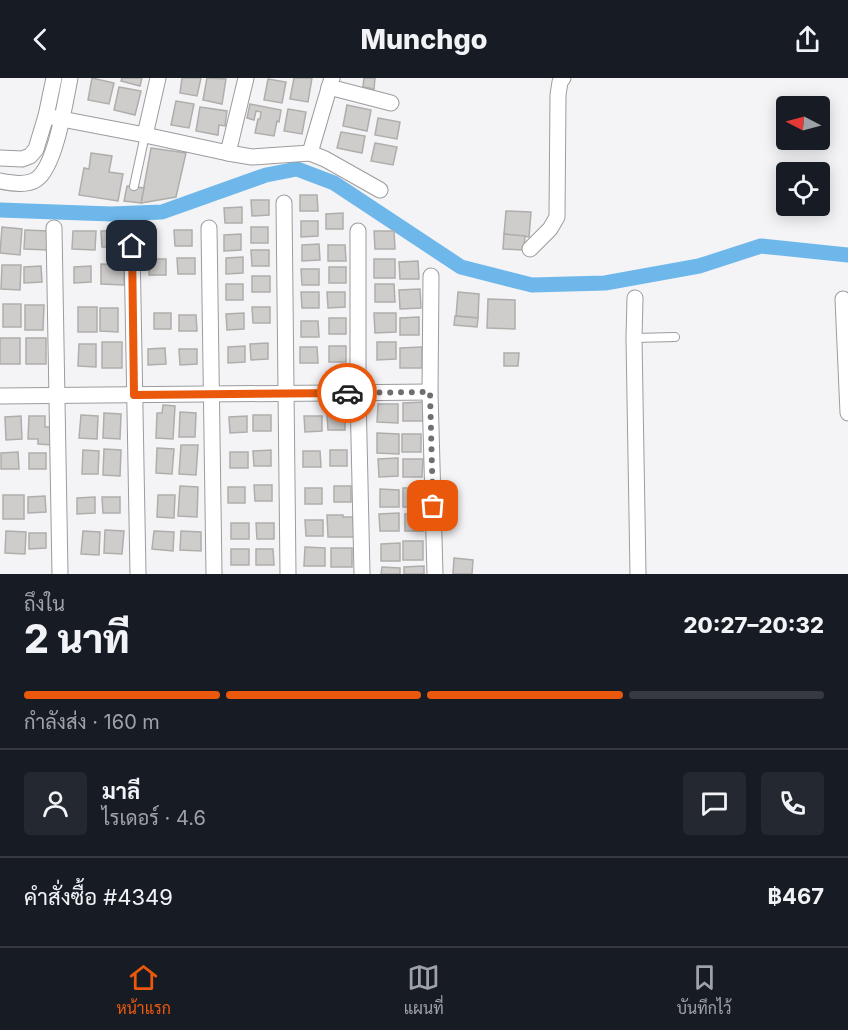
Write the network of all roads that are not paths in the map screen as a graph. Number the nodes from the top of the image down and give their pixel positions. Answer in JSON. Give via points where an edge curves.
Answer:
{"nodes":[{"id":1,"x":54,"y":78,"type":"edge"},
{"id":2,"x":70,"y":78,"type":"edge"},
{"id":3,"x":158,"y":78,"type":"edge"},
{"id":4,"x":246,"y":78,"type":"edge"},
{"id":5,"x":563,"y":78,"type":"edge"},
{"id":6,"x":331,"y":83,"type":"edge"},
{"id":7,"x":391,"y":103,"type":"dead end"},
{"id":8,"x":46,"y":116,"type":"junction"},
{"id":9,"x":62,"y":119,"type":"junction"},
{"id":10,"x":145,"y":135,"type":"junction"},
{"id":11,"x":228,"y":153,"type":"junction"},
{"id":12,"x":310,"y":153,"type":"junction"},
{"id":13,"x":0,"y":158,"type":"edge"},
{"id":14,"x":0,"y":182,"type":"edge"},
{"id":15,"x":134,"y":186,"type":"dead end"},
{"id":16,"x":380,"y":190,"type":"dead end"},
{"id":17,"x":284,"y":202,"type":"dead end"},
{"id":18,"x":54,"y":228,"type":"dead end"},
{"id":19,"x":209,"y":228,"type":"dead end"},
{"id":20,"x":358,"y":231,"type":"dead end"},
{"id":21,"x":132,"y":246,"type":"dead end"},
{"id":22,"x":530,"y":249,"type":"dead end"},
{"id":23,"x":431,"y":276,"type":"dead end"},
{"id":24,"x":635,"y":298,"type":"dead end"},
{"id":25,"x":843,"y":299,"type":"dead end"},
{"id":26,"x":675,"y":337,"type":"dead end"},
{"id":27,"x":634,"y":338,"type":"junction"},
{"id":28,"x":430,"y":392,"type":"junction"},
{"id":29,"x":358,"y":393,"type":"junction"},
{"id":30,"x":212,"y":394,"type":"junction"},
{"id":31,"x":286,"y":394,"type":"junction"},
{"id":32,"x":58,"y":395,"type":"junction"},
{"id":33,"x":134,"y":395,"type":"junction"},
{"id":34,"x":0,"y":396,"type":"edge"},
{"id":35,"x":848,"y":413,"type":"edge"},
{"id":36,"x":60,"y":574,"type":"edge"},
{"id":37,"x":138,"y":574,"type":"edge"},
{"id":38,"x":214,"y":574,"type":"edge"},
{"id":39,"x":288,"y":574,"type":"edge"},
{"id":40,"x":362,"y":574,"type":"edge"},
{"id":41,"x":435,"y":574,"type":"edge"},
{"id":42,"x":638,"y":574,"type":"edge"}],
"edges":[{"from":1,"to":8,"type":"street"},
{"from":2,"to":9,"type":"street"},
{"from":3,"to":10,"type":"street"},
{"from":4,"to":11,"type":"street"},
{"from":5,"to":22,"type":"street","via":[[558,95],[557,217]]},
{"from":6,"to":7,"type":"street"},
{"from":6,"to":12,"type":"street"},
{"from":8,"to":9,"type":"street"},
{"from":8,"to":13,"type":"street","via":[[30,156]]},
{"from":9,"to":10,"type":"street"},
{"from":9,"to":14,"type":"street","via":[[45,171],[35,181]]},
{"from":10,"to":11,"type":"street"},
{"from":10,"to":15,"type":"lane"},
{"from":11,"to":12,"type":"street"},
{"from":12,"to":16,"type":"street"},
{"from":17,"to":31,"type":"street"},
{"from":18,"to":32,"type":"street"},
{"from":19,"to":30,"type":"street"},
{"from":20,"to":29,"type":"street"},
{"from":21,"to":33,"type":"street"},
{"from":23,"to":28,"type":"street"},
{"from":24,"to":27,"type":"street"},
{"from":25,"to":35,"type":"street"},
{"from":26,"to":27,"type":"lane"},
{"from":27,"to":42,"type":"street"},
{"from":28,"to":29,"type":"street"},
{"from":28,"to":41,"type":"street"},
{"from":29,"to":31,"type":"street"},
{"from":29,"to":40,"type":"street"},
{"from":30,"to":31,"type":"street"},
{"from":30,"to":33,"type":"street"},
{"from":30,"to":38,"type":"street"},
{"from":31,"to":39,"type":"street"},
{"from":32,"to":33,"type":"street"},
{"from":32,"to":34,"type":"street"},
{"from":32,"to":36,"type":"street"},
{"from":33,"to":37,"type":"street"}]}
